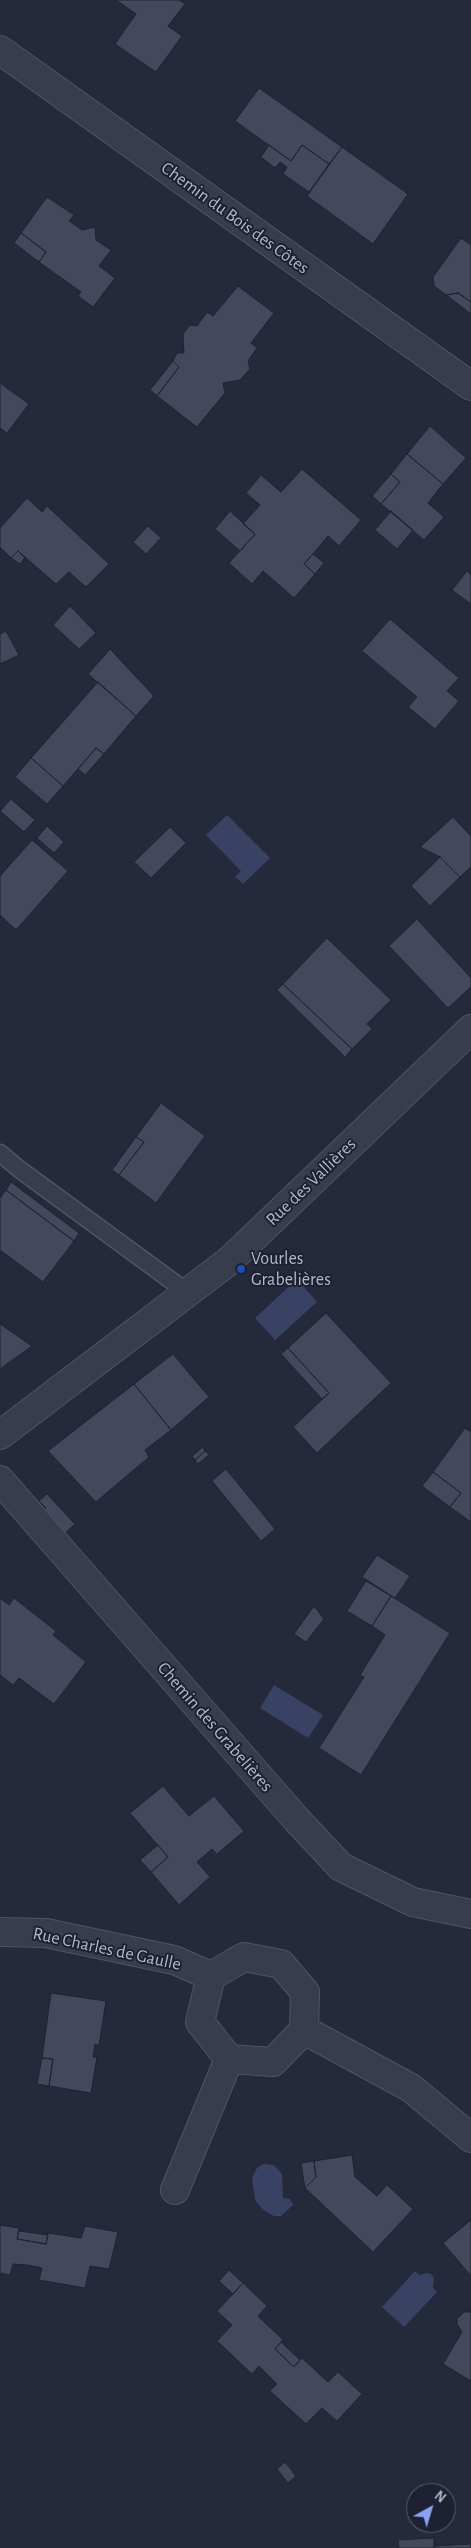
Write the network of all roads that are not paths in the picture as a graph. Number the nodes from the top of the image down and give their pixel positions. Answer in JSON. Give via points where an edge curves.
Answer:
{"nodes":[{"id":1,"x":0,"y":50,"type":"edge"},
{"id":2,"x":471,"y":386,"type":"edge"},
{"id":3,"x":471,"y":1029,"type":"edge"},
{"id":4,"x":0,"y":1153,"type":"edge"},
{"id":5,"x":187,"y":1292,"type":"junction"},
{"id":6,"x":0,"y":1435,"type":"edge"},
{"id":7,"x":0,"y":1480,"type":"edge"},
{"id":8,"x":471,"y":1914,"type":"edge"},
{"id":9,"x":0,"y":1932,"type":"edge"},
{"id":10,"x":211,"y":1976,"type":"junction"},
{"id":11,"x":304,"y":2030,"type":"junction"},
{"id":12,"x":229,"y":2059,"type":"junction"},
{"id":13,"x":471,"y":2138,"type":"edge"},
{"id":14,"x":175,"y":2190,"type":"dead end"}],
"edges":[{"from":1,"to":2,"type":"street","name":"Chemin du Bois des Côtes"},
{"from":3,"to":5,"type":"street","name":"Rue des Vallières","via":[[229,1261]]},
{"from":4,"to":5,"type":"lane"},
{"from":5,"to":6,"type":"street","name":"Rue des Vallières"},
{"from":7,"to":8,"type":"street","name":"Chemin des Grabelières","via":[[341,1867],[413,1902]]},
{"from":9,"to":10,"type":"street","name":"Rue Charles de Gaulle","via":[[46,1933],[174,1960]]},
{"from":10,"to":11,"type":"street","via":[[244,1957],[281,1964],[305,1992]]},
{"from":10,"to":12,"type":"street","via":[[200,2022]]},
{"from":11,"to":12,"type":"street","via":[[273,2062]]},
{"from":11,"to":13,"type":"street","via":[[411,2088]]},
{"from":12,"to":14,"type":"street"}]}
